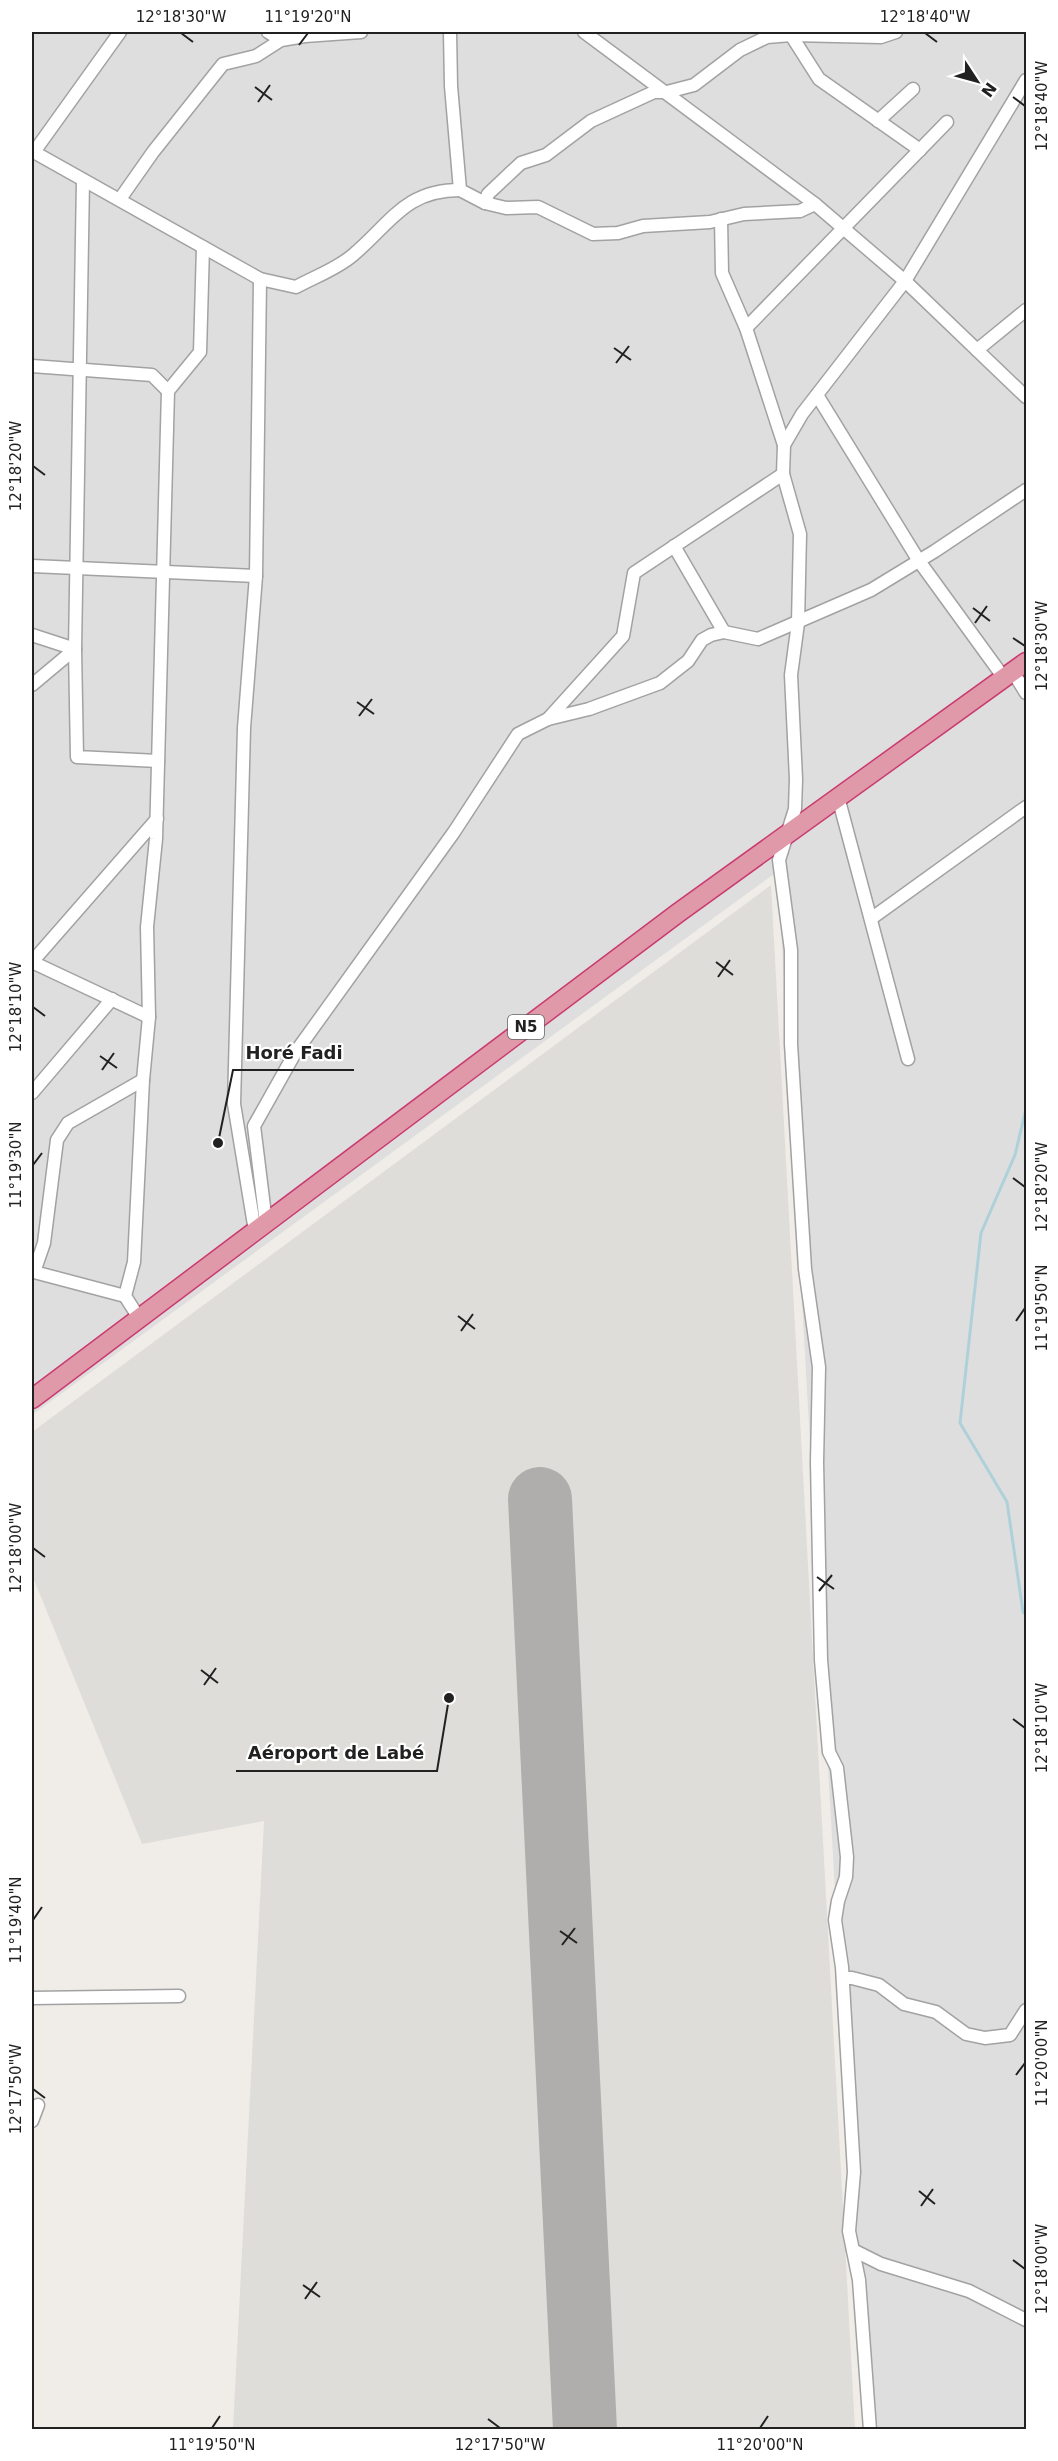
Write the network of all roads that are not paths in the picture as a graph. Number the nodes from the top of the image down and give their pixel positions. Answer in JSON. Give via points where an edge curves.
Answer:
{"nodes":[{"id":1,"x":120,"y":32,"type":"edge"},
{"id":2,"x":268,"y":32,"type":"edge"},
{"id":3,"x":361,"y":32,"type":"edge"},
{"id":4,"x":450,"y":32,"type":"edge"},
{"id":5,"x":584,"y":32,"type":"edge"},
{"id":6,"x":895,"y":32,"type":"edge"},
{"id":7,"x":791,"y":33,"type":"edge"},
{"id":8,"x":281,"y":40,"type":"junction"},
{"id":9,"x":1026,"y":80,"type":"edge"},
{"id":10,"x":913,"y":88,"type":"dead end"},
{"id":11,"x":667,"y":92,"type":"junction"},
{"id":12,"x":878,"y":121,"type":"junction"},
{"id":13,"x":947,"y":122,"type":"dead end"},
{"id":14,"x":920,"y":150,"type":"junction"},
{"id":15,"x":33,"y":151,"type":"edge"},
{"id":16,"x":83,"y":180,"type":"junction"},
{"id":17,"x":460,"y":190,"type":"junction"},
{"id":18,"x":120,"y":199,"type":"junction"},
{"id":19,"x":485,"y":203,"type":"junction"},
{"id":20,"x":815,"y":204,"type":"junction"},
{"id":21,"x":721,"y":219,"type":"junction"},
{"id":22,"x":844,"y":228,"type":"junction"},
{"id":23,"x":203,"y":247,"type":"junction"},
{"id":24,"x":260,"y":279,"type":"junction"},
{"id":25,"x":905,"y":281,"type":"junction"},
{"id":26,"x":1026,"y":310,"type":"edge"},
{"id":27,"x":747,"y":328,"type":"junction"},
{"id":28,"x":977,"y":350,"type":"junction"},
{"id":29,"x":32,"y":366,"type":"edge"},
{"id":30,"x":80,"y":368,"type":"junction"},
{"id":31,"x":168,"y":391,"type":"junction"},
{"id":32,"x":817,"y":395,"type":"junction"},
{"id":33,"x":1026,"y":397,"type":"edge"},
{"id":34,"x":784,"y":445,"type":"junction"},
{"id":35,"x":783,"y":474,"type":"junction"},
{"id":36,"x":1026,"y":490,"type":"edge"},
{"id":37,"x":674,"y":546,"type":"junction"},
{"id":38,"x":919,"y":561,"type":"junction"},
{"id":39,"x":32,"y":566,"type":"edge"},
{"id":40,"x":76,"y":567,"type":"junction"},
{"id":41,"x":164,"y":570,"type":"junction"},
{"id":42,"x":256,"y":576,"type":"junction"},
{"id":43,"x":798,"y":623,"type":"junction"},
{"id":44,"x":724,"y":632,"type":"junction"},
{"id":45,"x":32,"y":635,"type":"edge"},
{"id":46,"x":75,"y":649,"type":"junction"},
{"id":47,"x":1014,"y":671,"type":"edge"},
{"id":48,"x":32,"y":685,"type":"edge"},
{"id":49,"x":1026,"y":693,"type":"edge"},
{"id":50,"x":548,"y":719,"type":"junction"},
{"id":51,"x":158,"y":761,"type":"junction"},
{"id":52,"x":838,"y":796,"type":"junction"},
{"id":53,"x":1026,"y":807,"type":"edge"},
{"id":54,"x":157,"y":819,"type":"junction"},
{"id":55,"x":790,"y":831,"type":"junction"},
{"id":56,"x":872,"y":918,"type":"junction"},
{"id":57,"x":112,"y":999,"type":"junction"},
{"id":58,"x":149,"y":1017,"type":"junction"},
{"id":59,"x":908,"y":1059,"type":"dead end"},
{"id":60,"x":144,"y":1080,"type":"junction"},
{"id":61,"x":32,"y":1093,"type":"edge"},
{"id":62,"x":261,"y":1227,"type":"junction"},
{"id":63,"x":125,"y":1296,"type":"junction"},
{"id":64,"x":139,"y":1318,"type":"junction"},
{"id":65,"x":34,"y":1394,"type":"edge"},
{"id":66,"x":843,"y":1978,"type":"junction"},
{"id":67,"x":179,"y":1996,"type":"dead end"},
{"id":68,"x":32,"y":1998,"type":"edge"},
{"id":69,"x":1026,"y":2010,"type":"edge"},
{"id":70,"x":38,"y":2105,"type":"dead end"},
{"id":71,"x":32,"y":2121,"type":"edge"},
{"id":72,"x":853,"y":2250,"type":"junction"},
{"id":73,"x":1026,"y":2320,"type":"edge"},
{"id":74,"x":870,"y":2430,"type":"edge"}],
"edges":[{"from":1,"to":15,"type":"street"},
{"from":2,"to":8,"type":"street"},
{"from":3,"to":8,"type":"street"},
{"from":4,"to":17,"type":"street"},
{"from":5,"to":11,"type":"street"},
{"from":6,"to":7,"type":"street","via":[[881,36]]},
{"from":7,"to":11,"type":"street","via":[[767,37],[740,50],[694,85]]},
{"from":7,"to":12,"type":"street","via":[[819,79]]},
{"from":8,"to":18,"type":"street","via":[[256,56],[223,64]]},
{"from":9,"to":25,"type":"street"},
{"from":10,"to":12,"type":"street"},
{"from":11,"to":19,"type":"street","via":[[654,92],[591,121],[546,155],[521,163],[488,194]]},
{"from":11,"to":20,"type":"street"},
{"from":12,"to":14,"type":"street"},
{"from":13,"to":14,"type":"street"},
{"from":14,"to":22,"type":"street"},
{"from":15,"to":16,"type":"street"},
{"from":16,"to":18,"type":"street"},
{"from":16,"to":30,"type":"street"},
{"from":17,"to":19,"type":"street"},
{"from":17,"to":24,"type":"street","via":[[425,194],[410,201],[351,257],[296,287]]},
{"from":18,"to":23,"type":"street"},
{"from":19,"to":21,"type":"street","via":[[506,208],[538,207],[593,234],[618,233],[642,225]]},
{"from":20,"to":21,"type":"street","via":[[800,211]]},
{"from":20,"to":22,"type":"street"},
{"from":21,"to":27,"type":"street","via":[[722,273]]},
{"from":22,"to":25,"type":"street"},
{"from":22,"to":27,"type":"street"},
{"from":23,"to":24,"type":"street"},
{"from":23,"to":31,"type":"street","via":[[200,352]]},
{"from":24,"to":42,"type":"street"},
{"from":25,"to":28,"type":"street"},
{"from":25,"to":32,"type":"street"},
{"from":26,"to":28,"type":"street"},
{"from":27,"to":34,"type":"street"},
{"from":28,"to":33,"type":"street"},
{"from":29,"to":30,"type":"street"},
{"from":30,"to":31,"type":"street","via":[[152,375]]},
{"from":30,"to":40,"type":"street"},
{"from":31,"to":41,"type":"street"},
{"from":32,"to":34,"type":"street"},
{"from":32,"to":38,"type":"street"},
{"from":34,"to":35,"type":"street"},
{"from":35,"to":37,"type":"street"},
{"from":35,"to":43,"type":"street","via":[[800,534]]},
{"from":36,"to":38,"type":"street"},
{"from":37,"to":44,"type":"street"},
{"from":37,"to":50,"type":"street","via":[[634,573],[623,636]]},
{"from":38,"to":43,"type":"street","via":[[871,590]]},
{"from":38,"to":47,"type":"street"},
{"from":39,"to":40,"type":"street"},
{"from":40,"to":41,"type":"street"},
{"from":40,"to":46,"type":"street"},
{"from":41,"to":42,"type":"street"},
{"from":41,"to":51,"type":"street"},
{"from":42,"to":62,"type":"street","via":[[244,728],[234,1104]]},
{"from":43,"to":44,"type":"street","via":[[758,639]]},
{"from":43,"to":55,"type":"street","via":[[791,675],[796,779]]},
{"from":44,"to":50,"type":"street","via":[[702,640],[688,661],[660,683],[589,709]]},
{"from":45,"to":46,"type":"street"},
{"from":46,"to":48,"type":"street"},
{"from":46,"to":51,"type":"street","via":[[77,757]]},
{"from":47,"to":49,"type":"street"},
{"from":47,"to":52,"type":"highway","number":"N5"},
{"from":50,"to":62,"type":"street","via":[[518,734],[454,832],[295,1053],[254,1126]]},
{"from":51,"to":54,"type":"street"},
{"from":52,"to":55,"type":"highway","number":"N5"},
{"from":52,"to":56,"type":"street"},
{"from":53,"to":56,"type":"street"},
{"from":54,"to":57,"type":"street","via":[[32,962]]},
{"from":54,"to":58,"type":"street","via":[[147,927]]},
{"from":55,"to":62,"type":"highway","number":"N5"},
{"from":55,"to":66,"type":"street","via":[[779,860],[791,950],[791,1044],[805,1269],[819,1367],[821,1660],[829,1752],[837,1768],[847,1857],[835,1920]]},
{"from":56,"to":59,"type":"street"},
{"from":57,"to":58,"type":"street"},
{"from":57,"to":61,"type":"street"},
{"from":58,"to":60,"type":"street"},
{"from":60,"to":63,"type":"street","via":[[134,1262]]},
{"from":60,"to":63,"type":"street","via":[[68,1123],[57,1140],[44,1244],[34,1272]]},
{"from":62,"to":64,"type":"highway","number":"N5"},
{"from":63,"to":64,"type":"street"},
{"from":64,"to":65,"type":"highway","number":"N5"},
{"from":66,"to":69,"type":"street","via":[[879,1985],[904,2004],[936,2012],[966,2034],[985,2038],[1010,2035]]},
{"from":66,"to":72,"type":"street","via":[[854,2172],[849,2230]]},
{"from":67,"to":68,"type":"street"},
{"from":70,"to":71,"type":"street"},
{"from":72,"to":73,"type":"street","via":[[881,2264],[969,2291]]},
{"from":72,"to":74,"type":"street","via":[[859,2280]]}]}
